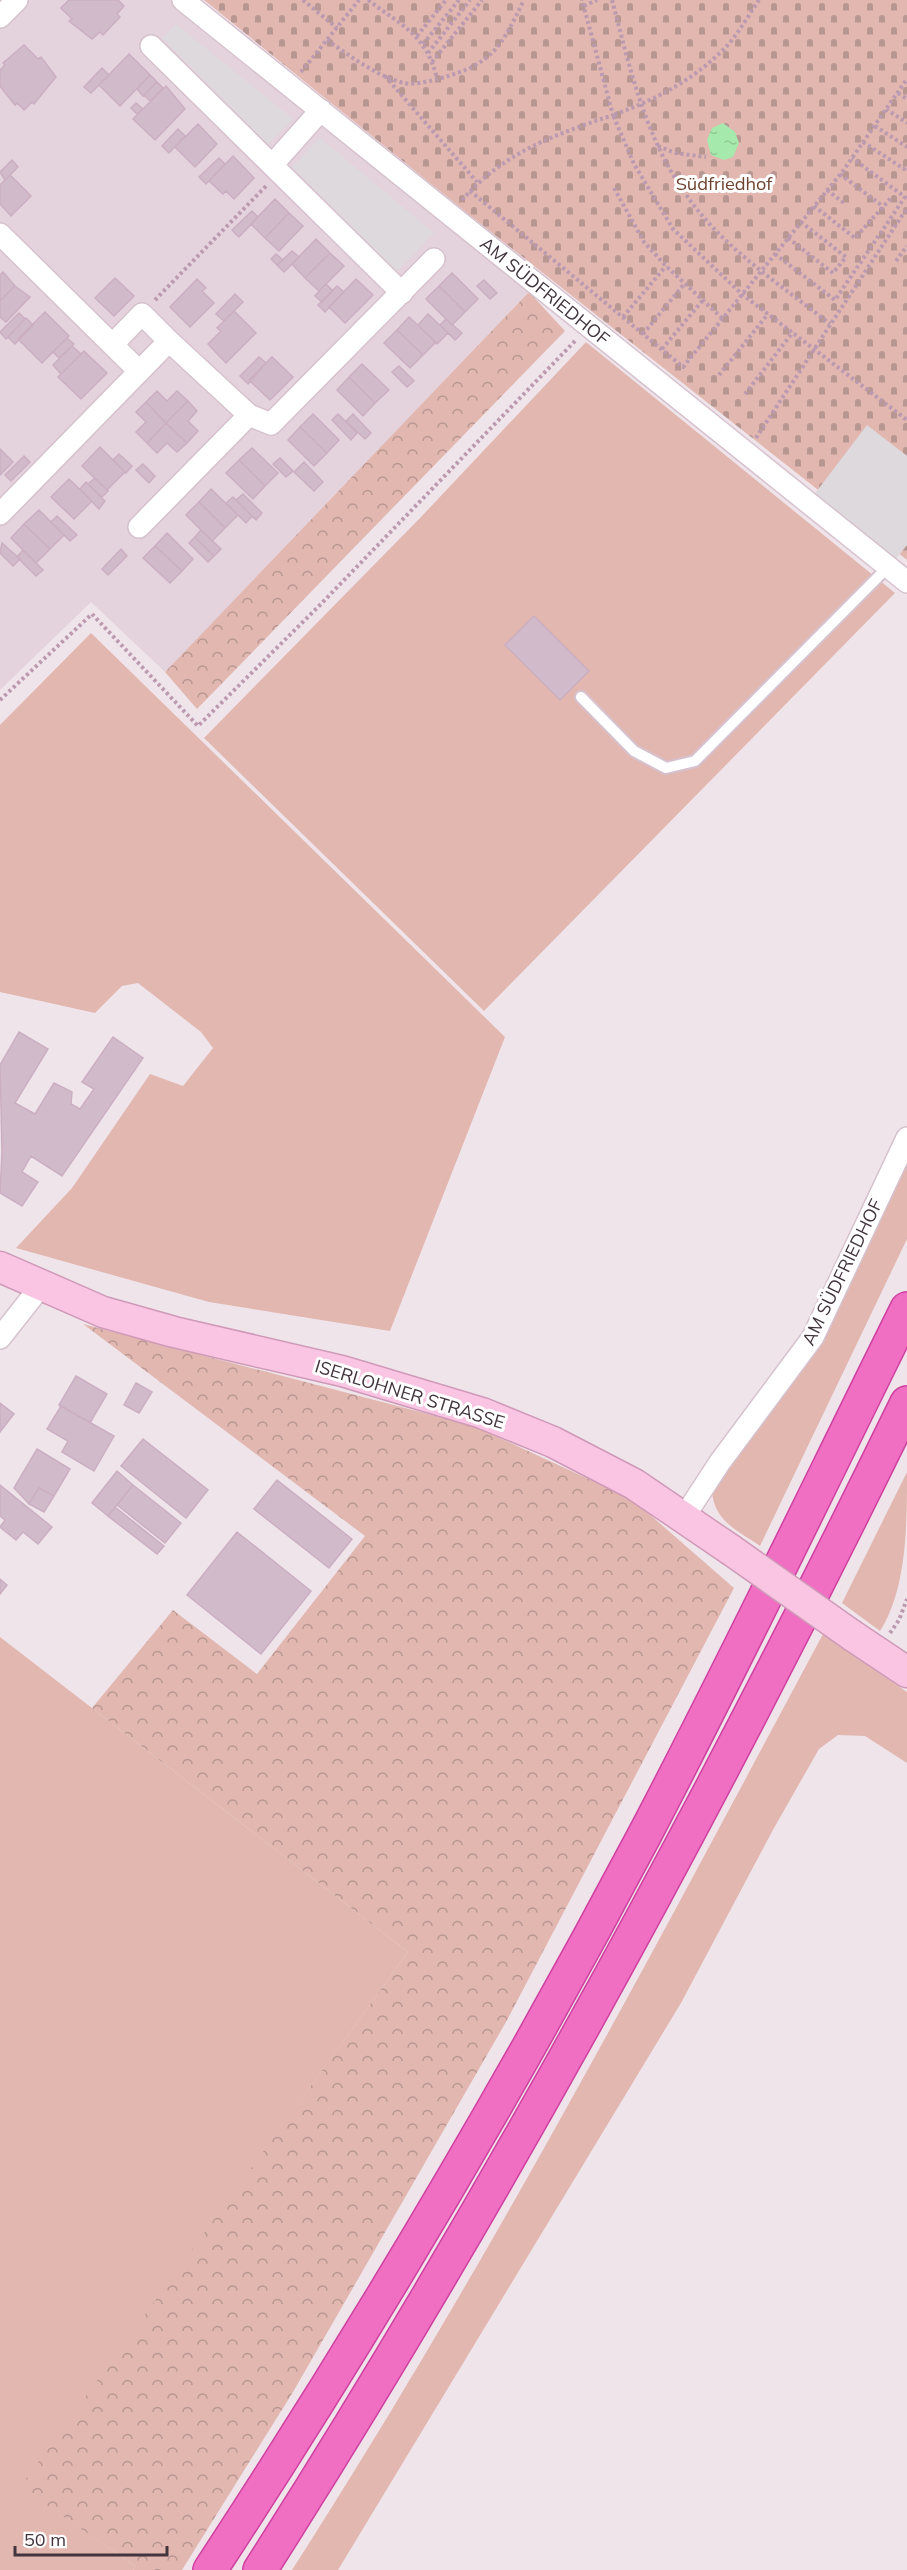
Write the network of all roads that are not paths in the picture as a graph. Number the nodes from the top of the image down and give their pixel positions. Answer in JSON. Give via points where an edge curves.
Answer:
{"nodes":[{"id":1,"x":16,"y":0,"type":"edge"},
{"id":2,"x":183,"y":0,"type":"edge"},
{"id":3,"x":0,"y":17,"type":"edge"},
{"id":4,"x":151,"y":46,"type":"dead end"},
{"id":5,"x":321,"y":110,"type":"junction"},
{"id":6,"x":276,"y":168,"type":"junction"},
{"id":7,"x":0,"y":234,"type":"edge"},
{"id":8,"x":435,"y":259,"type":"dead end"},
{"id":9,"x":402,"y":293,"type":"junction"},
{"id":10,"x":169,"y":341,"type":"junction"},
{"id":11,"x":113,"y":344,"type":"junction"},
{"id":12,"x":138,"y":370,"type":"junction"},
{"id":13,"x":249,"y":415,"type":"junction"},
{"id":14,"x":0,"y":514,"type":"edge"},
{"id":15,"x":139,"y":527,"type":"dead end"},
{"id":16,"x":888,"y":567,"type":"junction"},
{"id":17,"x":907,"y":582,"type":"edge"},
{"id":18,"x":581,"y":696,"type":"dead end"},
{"id":19,"x":907,"y":1138,"type":"edge"},
{"id":20,"x":0,"y":1267,"type":"edge"},
{"id":21,"x":41,"y":1286,"type":"junction"},
{"id":22,"x":907,"y":1309,"type":"edge"},
{"id":23,"x":0,"y":1338,"type":"edge"},
{"id":24,"x":907,"y":1403,"type":"edge"},
{"id":25,"x":684,"y":1517,"type":"junction"},
{"id":26,"x":907,"y":1672,"type":"edge"},
{"id":27,"x":210,"y":2570,"type":"edge"},
{"id":28,"x":260,"y":2570,"type":"edge"}],
"edges":[{"from":1,"to":3,"type":"street"},
{"from":2,"to":5,"type":"street","name":"AM SÜDFRIEDHOF"},
{"from":4,"to":6,"type":"street"},
{"from":5,"to":6,"type":"street"},
{"from":5,"to":16,"type":"street","name":"AM SÜDFRIEDHOF"},
{"from":6,"to":9,"type":"street"},
{"from":7,"to":11,"type":"street"},
{"from":8,"to":9,"type":"street"},
{"from":9,"to":13,"type":"street","via":[[271,424]]},
{"from":10,"to":11,"type":"street","via":[[142,314]]},
{"from":10,"to":12,"type":"street"},
{"from":10,"to":13,"type":"street"},
{"from":11,"to":12,"type":"street"},
{"from":12,"to":14,"type":"street"},
{"from":13,"to":15,"type":"street"},
{"from":16,"to":17,"type":"street","name":"AM SÜDFRIEDHOF"},
{"from":16,"to":18,"type":"lane","via":[[695,761],[666,768],[634,751]]},
{"from":19,"to":25,"type":"street","name":"AM SÜDFRIEDHOF","via":[[813,1337]]},
{"from":20,"to":21,"type":"main road","name":"ISERLOHNER STRASSE"},
{"from":21,"to":23,"type":"street"},
{"from":21,"to":25,"type":"main road","name":"ISERLOHNER STRASSE","via":[[103,1312],[342,1371],[482,1413],[553,1442],[634,1484]]},
{"from":22,"to":27,"type":"highway","via":[[645,1834],[469,2151],[275,2471]]},
{"from":24,"to":28,"type":"highway","via":[[690,1831],[507,2166]]},
{"from":25,"to":26,"type":"main road","name":"ISERLOHNER STRASSE","bridge":true}]}
